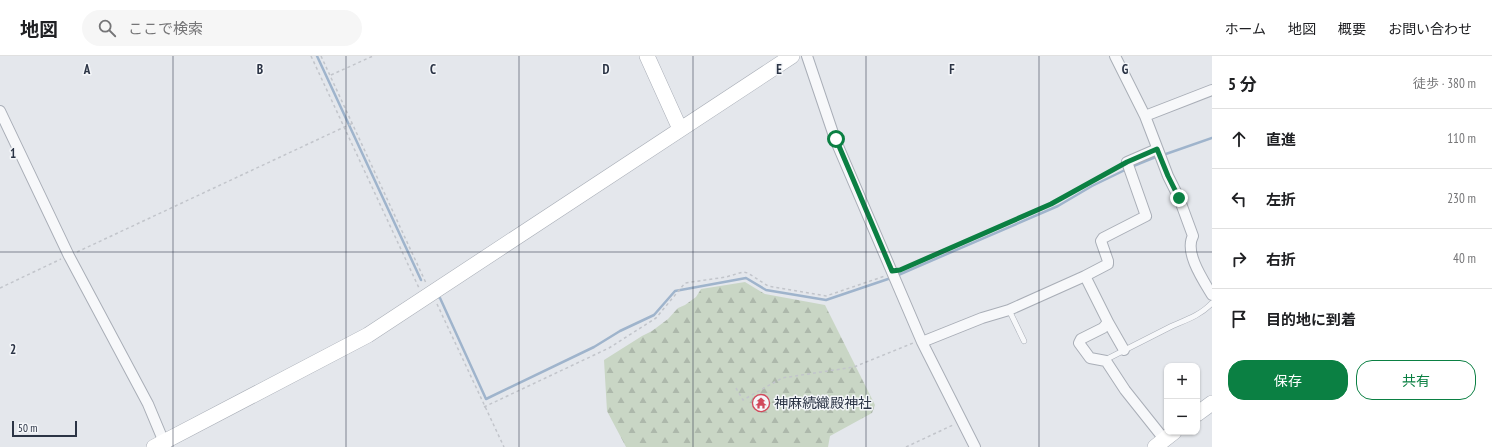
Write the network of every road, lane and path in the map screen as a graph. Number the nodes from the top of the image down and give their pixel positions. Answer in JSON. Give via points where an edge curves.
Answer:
{"nodes":[{"id":1,"x":311,"y":56,"type":"edge"},
{"id":2,"x":322,"y":56,"type":"edge"},
{"id":3,"x":373,"y":56,"type":"edge"},
{"id":4,"x":647,"y":56,"type":"edge"},
{"id":5,"x":792,"y":56,"type":"edge"},
{"id":6,"x":808,"y":56,"type":"edge"},
{"id":7,"x":1115,"y":56,"type":"edge"},
{"id":8,"x":331,"y":76,"type":"junction"},
{"id":9,"x":1212,"y":90,"type":"edge"},
{"id":10,"x":0,"y":111,"type":"edge"},
{"id":11,"x":1145,"y":116,"type":"junction"},
{"id":12,"x":352,"y":124,"type":"junction"},
{"id":13,"x":345,"y":127,"type":"junction"},
{"id":14,"x":680,"y":129,"type":"junction"},
{"id":15,"x":1160,"y":154,"type":"junction"},
{"id":16,"x":1129,"y":167,"type":"junction"},
{"id":17,"x":69,"y":256,"type":"junction"},
{"id":18,"x":894,"y":276,"type":"junction"},
{"id":19,"x":1085,"y":276,"type":"junction"},
{"id":20,"x":0,"y":288,"type":"edge"},
{"id":21,"x":1212,"y":295,"type":"edge"},
{"id":22,"x":428,"y":296,"type":"junction"},
{"id":23,"x":1212,"y":303,"type":"edge"},
{"id":24,"x":1009,"y":310,"type":"junction"},
{"id":25,"x":1108,"y":322,"type":"junction"},
{"id":26,"x":921,"y":341,"type":"junction"},
{"id":27,"x":1024,"y":341,"type":"dead end"},
{"id":28,"x":1124,"y":350,"type":"junction"},
{"id":29,"x":1106,"y":361,"type":"junction"},
{"id":30,"x":736,"y":388,"type":"dead end"},
{"id":31,"x":1212,"y":403,"type":"edge"},
{"id":32,"x":484,"y":407,"type":"junction"},
{"id":33,"x":1200,"y":412,"type":"edge"},
{"id":34,"x":962,"y":421,"type":"junction"},
{"id":35,"x":1164,"y":439,"type":"edge"},
{"id":36,"x":161,"y":445,"type":"edge"},
{"id":37,"x":504,"y":447,"type":"edge"},
{"id":38,"x":906,"y":447,"type":"edge"},
{"id":39,"x":975,"y":447,"type":"edge"}],
"edges":[{"from":1,"to":13,"type":"path"},
{"from":2,"to":8,"type":"path"},
{"from":3,"to":8,"type":"path"},
{"from":4,"to":14,"type":"street"},
{"from":5,"to":14,"type":"street"},
{"from":6,"to":18,"type":"street","via":[[836,139]]},
{"from":7,"to":11,"type":"street"},
{"from":8,"to":12,"type":"path"},
{"from":9,"to":11,"type":"street"},
{"from":10,"to":17,"type":"street"},
{"from":11,"to":15,"type":"street"},
{"from":12,"to":13,"type":"path"},
{"from":12,"to":22,"type":"path"},
{"from":13,"to":17,"type":"path"},
{"from":13,"to":22,"type":"path"},
{"from":14,"to":22,"type":"street"},
{"from":15,"to":16,"type":"street"},
{"from":15,"to":21,"type":"street","via":[[1193,236],[1190,248],[1199,273]]},
{"from":16,"to":18,"type":"path","via":[[900,270]]},
{"from":16,"to":19,"type":"street","via":[[1146,216],[1103,238],[1101,241],[1108,264]]},
{"from":17,"to":20,"type":"path"},
{"from":17,"to":36,"type":"street","via":[[148,404]]},
{"from":18,"to":26,"type":"street"},
{"from":18,"to":32,"type":"path","via":[[884,276],[826,296],[768,286],[743,272],[685,283],[656,318],[609,348]]},
{"from":19,"to":24,"type":"street"},
{"from":19,"to":25,"type":"street"},
{"from":22,"to":32,"type":"path"},
{"from":22,"to":36,"type":"street","via":[[368,335]]},
{"from":23,"to":28,"type":"lane","via":[[1202,312]]},
{"from":24,"to":26,"type":"street"},
{"from":24,"to":27,"type":"lane"},
{"from":25,"to":28,"type":"street"},
{"from":25,"to":29,"type":"street","via":[[1103,328],[1081,339],[1079,343],[1090,358]]},
{"from":26,"to":30,"type":"path","via":[[854,367],[782,378],[744,400]]},
{"from":26,"to":34,"type":"street"},
{"from":28,"to":29,"type":"lane"},
{"from":29,"to":35,"type":"street","via":[[1125,390]]},
{"from":31,"to":33,"type":"street"},
{"from":32,"to":37,"type":"path"},
{"from":34,"to":38,"type":"path"},
{"from":34,"to":39,"type":"street"}]}
